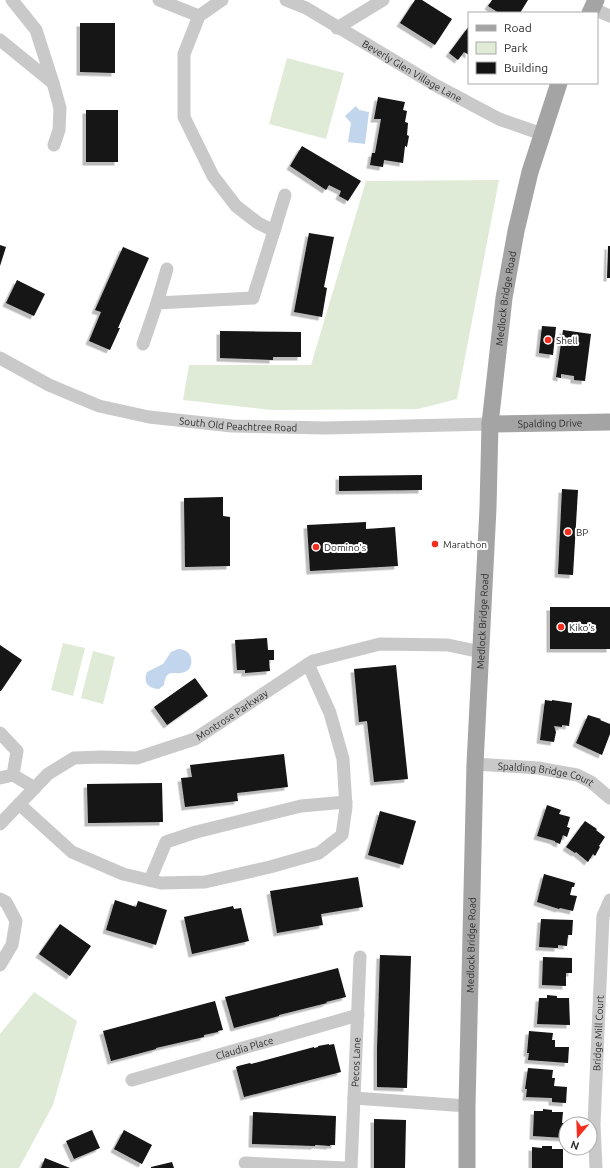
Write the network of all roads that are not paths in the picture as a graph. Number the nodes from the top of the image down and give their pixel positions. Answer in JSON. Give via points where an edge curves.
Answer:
{"nodes":[{"id":1,"x":159,"y":0,"type":"edge"},
{"id":2,"x":222,"y":0,"type":"edge"},
{"id":3,"x":286,"y":0,"type":"edge"},
{"id":4,"x":383,"y":0,"type":"edge"},
{"id":5,"x":16,"y":1,"type":"edge"},
{"id":6,"x":593,"y":7,"type":"edge"},
{"id":7,"x":198,"y":16,"type":"junction"},
{"id":8,"x":610,"y":16,"type":"edge"},
{"id":9,"x":338,"y":28,"type":"junction"},
{"id":10,"x":0,"y":40,"type":"edge"},
{"id":11,"x":53,"y":83,"type":"junction"},
{"id":12,"x":559,"y":84,"type":"edge"},
{"id":13,"x":542,"y":134,"type":"junction"},
{"id":14,"x":54,"y":145,"type":"dead end"},
{"id":15,"x":285,"y":195,"type":"dead end"},
{"id":16,"x":274,"y":231,"type":"junction"},
{"id":17,"x":167,"y":269,"type":"dead end"},
{"id":18,"x":157,"y":303,"type":"junction"},
{"id":19,"x":143,"y":344,"type":"dead end"},
{"id":20,"x":0,"y":358,"type":"edge"},
{"id":21,"x":610,"y":422,"type":"edge"},
{"id":22,"x":490,"y":424,"type":"junction"},
{"id":23,"x":481,"y":652,"type":"junction"},
{"id":24,"x":308,"y":664,"type":"junction"},
{"id":25,"x":0,"y":733,"type":"edge"},
{"id":26,"x":475,"y":764,"type":"junction"},
{"id":27,"x":13,"y":775,"type":"junction"},
{"id":28,"x":0,"y":778,"type":"edge"},
{"id":29,"x":35,"y":788,"type":"junction"},
{"id":30,"x":610,"y":798,"type":"edge"},
{"id":31,"x":346,"y":802,"type":"junction"},
{"id":32,"x":19,"y":804,"type":"junction"},
{"id":33,"x":0,"y":824,"type":"edge"},
{"id":34,"x":150,"y":880,"type":"junction"},
{"id":35,"x":0,"y":899,"type":"edge"},
{"id":36,"x":610,"y":900,"type":"edge"},
{"id":37,"x":360,"y":957,"type":"dead end"},
{"id":38,"x":0,"y":965,"type":"edge"},
{"id":39,"x":358,"y":1014,"type":"junction"},
{"id":40,"x":604,"y":1047,"type":"edge"},
{"id":41,"x":132,"y":1080,"type":"dead end"},
{"id":42,"x":354,"y":1098,"type":"junction"},
{"id":43,"x":467,"y":1106,"type":"junction"},
{"id":44,"x":244,"y":1163,"type":"dead end"},
{"id":45,"x":345,"y":1168,"type":"edge"},
{"id":46,"x":351,"y":1168,"type":"edge"},
{"id":47,"x":467,"y":1168,"type":"edge"},
{"id":48,"x":596,"y":1168,"type":"edge"}],
"edges":[{"from":1,"to":7,"type":"street"},
{"from":2,"to":7,"type":"street"},
{"from":3,"to":9,"type":"street","name":"Beverly Glen Village Lane","via":[[306,8]]},
{"from":4,"to":9,"type":"street"},
{"from":5,"to":11,"type":"street","via":[[36,30]]},
{"from":6,"to":8,"type":"street"},
{"from":7,"to":16,"type":"street","via":[[184,54],[184,117],[213,176],[236,206],[258,223]]},
{"from":9,"to":13,"type":"street","name":"Beverly Glen Village Lane","via":[[499,119]]},
{"from":10,"to":11,"type":"street"},
{"from":11,"to":14,"type":"street","via":[[60,108],[59,130]]},
{"from":12,"to":13,"type":"main road","name":"Medlock Bridge Road"},
{"from":13,"to":22,"type":"main road","name":"Medlock Bridge Road","via":[[516,231],[504,298]]},
{"from":15,"to":16,"type":"street"},
{"from":16,"to":18,"type":"street","via":[[253,298]]},
{"from":17,"to":18,"type":"street"},
{"from":18,"to":19,"type":"street"},
{"from":20,"to":22,"type":"street","name":"South Old Peachtree Road","via":[[49,385],[99,406],[149,417],[232,426],[326,428]]},
{"from":21,"to":22,"type":"main road","name":"Spalding Drive"},
{"from":22,"to":23,"type":"main road","name":"Medlock Bridge Road"},
{"from":23,"to":24,"type":"street","name":"Montrose Parkway","via":[[448,645],[380,644]]},
{"from":23,"to":26,"type":"main road","name":"Medlock Bridge Road"},
{"from":24,"to":29,"type":"street","name":"Montrose Parkway","via":[[195,739],[137,758],[74,758],[48,774]]},
{"from":24,"to":31,"type":"street","via":[[330,713],[344,759]]},
{"from":25,"to":27,"type":"street","via":[[17,751]]},
{"from":26,"to":30,"type":"street","name":"Spalding Bridge Court","via":[[538,768],[576,775],[591,782]]},
{"from":26,"to":43,"type":"main road","name":"Medlock Bridge Road"},
{"from":27,"to":28,"type":"street"},
{"from":27,"to":29,"type":"street"},
{"from":29,"to":32,"type":"street","name":"Montrose Parkway"},
{"from":31,"to":34,"type":"street","via":[[301,806],[166,842]]},
{"from":31,"to":34,"type":"street","via":[[342,835],[319,853],[205,882],[161,883]]},
{"from":32,"to":33,"type":"street","name":"Montrose Parkway"},
{"from":32,"to":34,"type":"street","via":[[72,852],[123,874]]},
{"from":35,"to":38,"type":"street","via":[[6,902],[16,921],[12,945]]},
{"from":36,"to":40,"type":"street","name":"Bridge Mill Court","via":[[603,916]]},
{"from":37,"to":39,"type":"street","name":"Pecos Lane"},
{"from":39,"to":41,"type":"street","name":"Claudia Place"},
{"from":39,"to":42,"type":"street","name":"Pecos Lane"},
{"from":40,"to":48,"type":"street","name":"Bridge Mill Court","via":[[594,1125]]},
{"from":42,"to":43,"type":"street"},
{"from":42,"to":46,"type":"street","name":"Pecos Lane"},
{"from":43,"to":47,"type":"main road","name":"Medlock Bridge Road"},
{"from":44,"to":45,"type":"street"}]}
